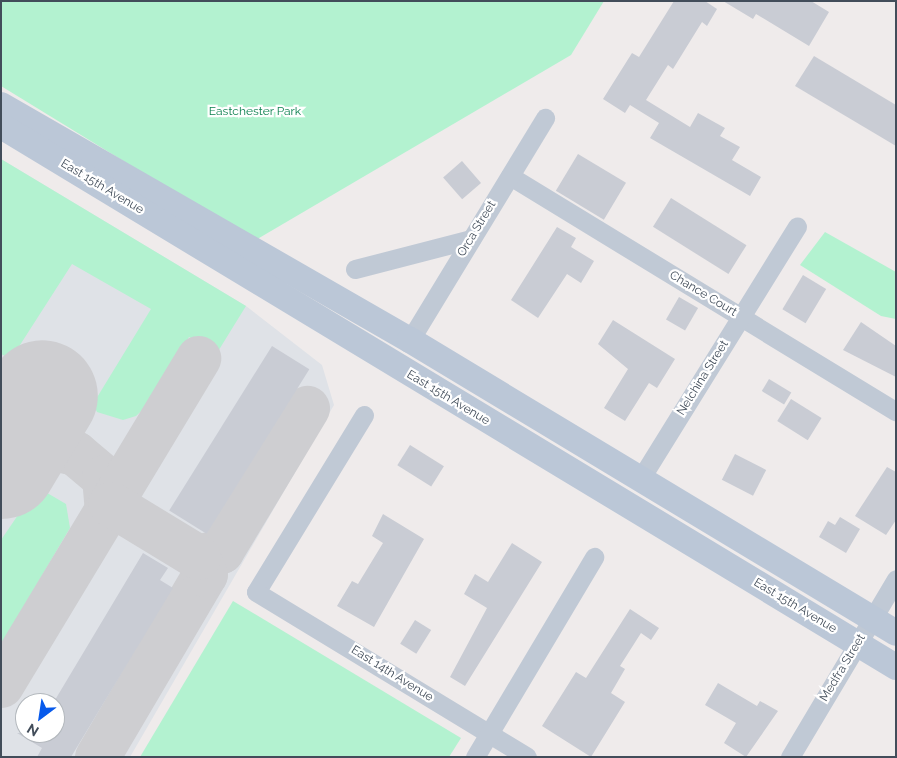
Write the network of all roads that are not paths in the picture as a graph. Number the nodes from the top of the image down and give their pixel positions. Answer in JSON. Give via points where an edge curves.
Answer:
{"nodes":[{"id":1,"x":1,"y":105,"type":"edge"},
{"id":2,"x":545,"y":118,"type":"dead end"},
{"id":3,"x":1,"y":126,"type":"edge"},
{"id":4,"x":510,"y":176,"type":"junction"},
{"id":5,"x":797,"y":226,"type":"dead end"},
{"id":6,"x":471,"y":239,"type":"junction"},
{"id":7,"x":355,"y":269,"type":"dead end"},
{"id":8,"x":741,"y":317,"type":"junction"},
{"id":9,"x":410,"y":340,"type":"junction"},
{"id":10,"x":896,"y":412,"type":"edge"},
{"id":11,"x":364,"y":415,"type":"dead end"},
{"id":12,"x":641,"y":478,"type":"junction"},
{"id":13,"x":594,"y":557,"type":"dead end"},
{"id":14,"x":896,"y":579,"type":"edge"},
{"id":15,"x":872,"y":618,"type":"junction"},
{"id":16,"x":896,"y":633,"type":"edge"},
{"id":17,"x":857,"y":643,"type":"junction"},
{"id":18,"x":896,"y":667,"type":"edge"},
{"id":19,"x":488,"y":734,"type":"junction"},
{"id":20,"x":475,"y":757,"type":"edge"},
{"id":21,"x":527,"y":757,"type":"edge"},
{"id":22,"x":790,"y":757,"type":"edge"}],
"edges":[{"from":1,"to":9,"type":"main road","name":"East 15th Avenue"},
{"from":2,"to":4,"type":"street","name":"Orca Street"},
{"from":3,"to":17,"type":"main road","name":"East 15th Avenue"},
{"from":4,"to":6,"type":"street","name":"Orca Street"},
{"from":4,"to":8,"type":"street","name":"Chance Court"},
{"from":5,"to":8,"type":"street","name":"Nelchina Street"},
{"from":6,"to":7,"type":"street"},
{"from":6,"to":9,"type":"street","name":"Orca Street"},
{"from":8,"to":10,"type":"street","name":"Chance Court"},
{"from":8,"to":12,"type":"street","name":"Nelchina Street"},
{"from":9,"to":12,"type":"main road","name":"East 15th Avenue"},
{"from":11,"to":19,"type":"street","name":"East 14th Avenue","via":[[256,592]]},
{"from":12,"to":15,"type":"main road","name":"East 15th Avenue"},
{"from":13,"to":19,"type":"street"},
{"from":14,"to":15,"type":"street","name":"Medfra Street"},
{"from":15,"to":16,"type":"main road","name":"East 15th Avenue"},
{"from":15,"to":17,"type":"street","name":"Medfra Street"},
{"from":17,"to":18,"type":"main road","name":"East 15th Avenue"},
{"from":17,"to":22,"type":"street","name":"Medfra Street"},
{"from":19,"to":20,"type":"street"},
{"from":19,"to":21,"type":"street","name":"East 14th Avenue"}]}
